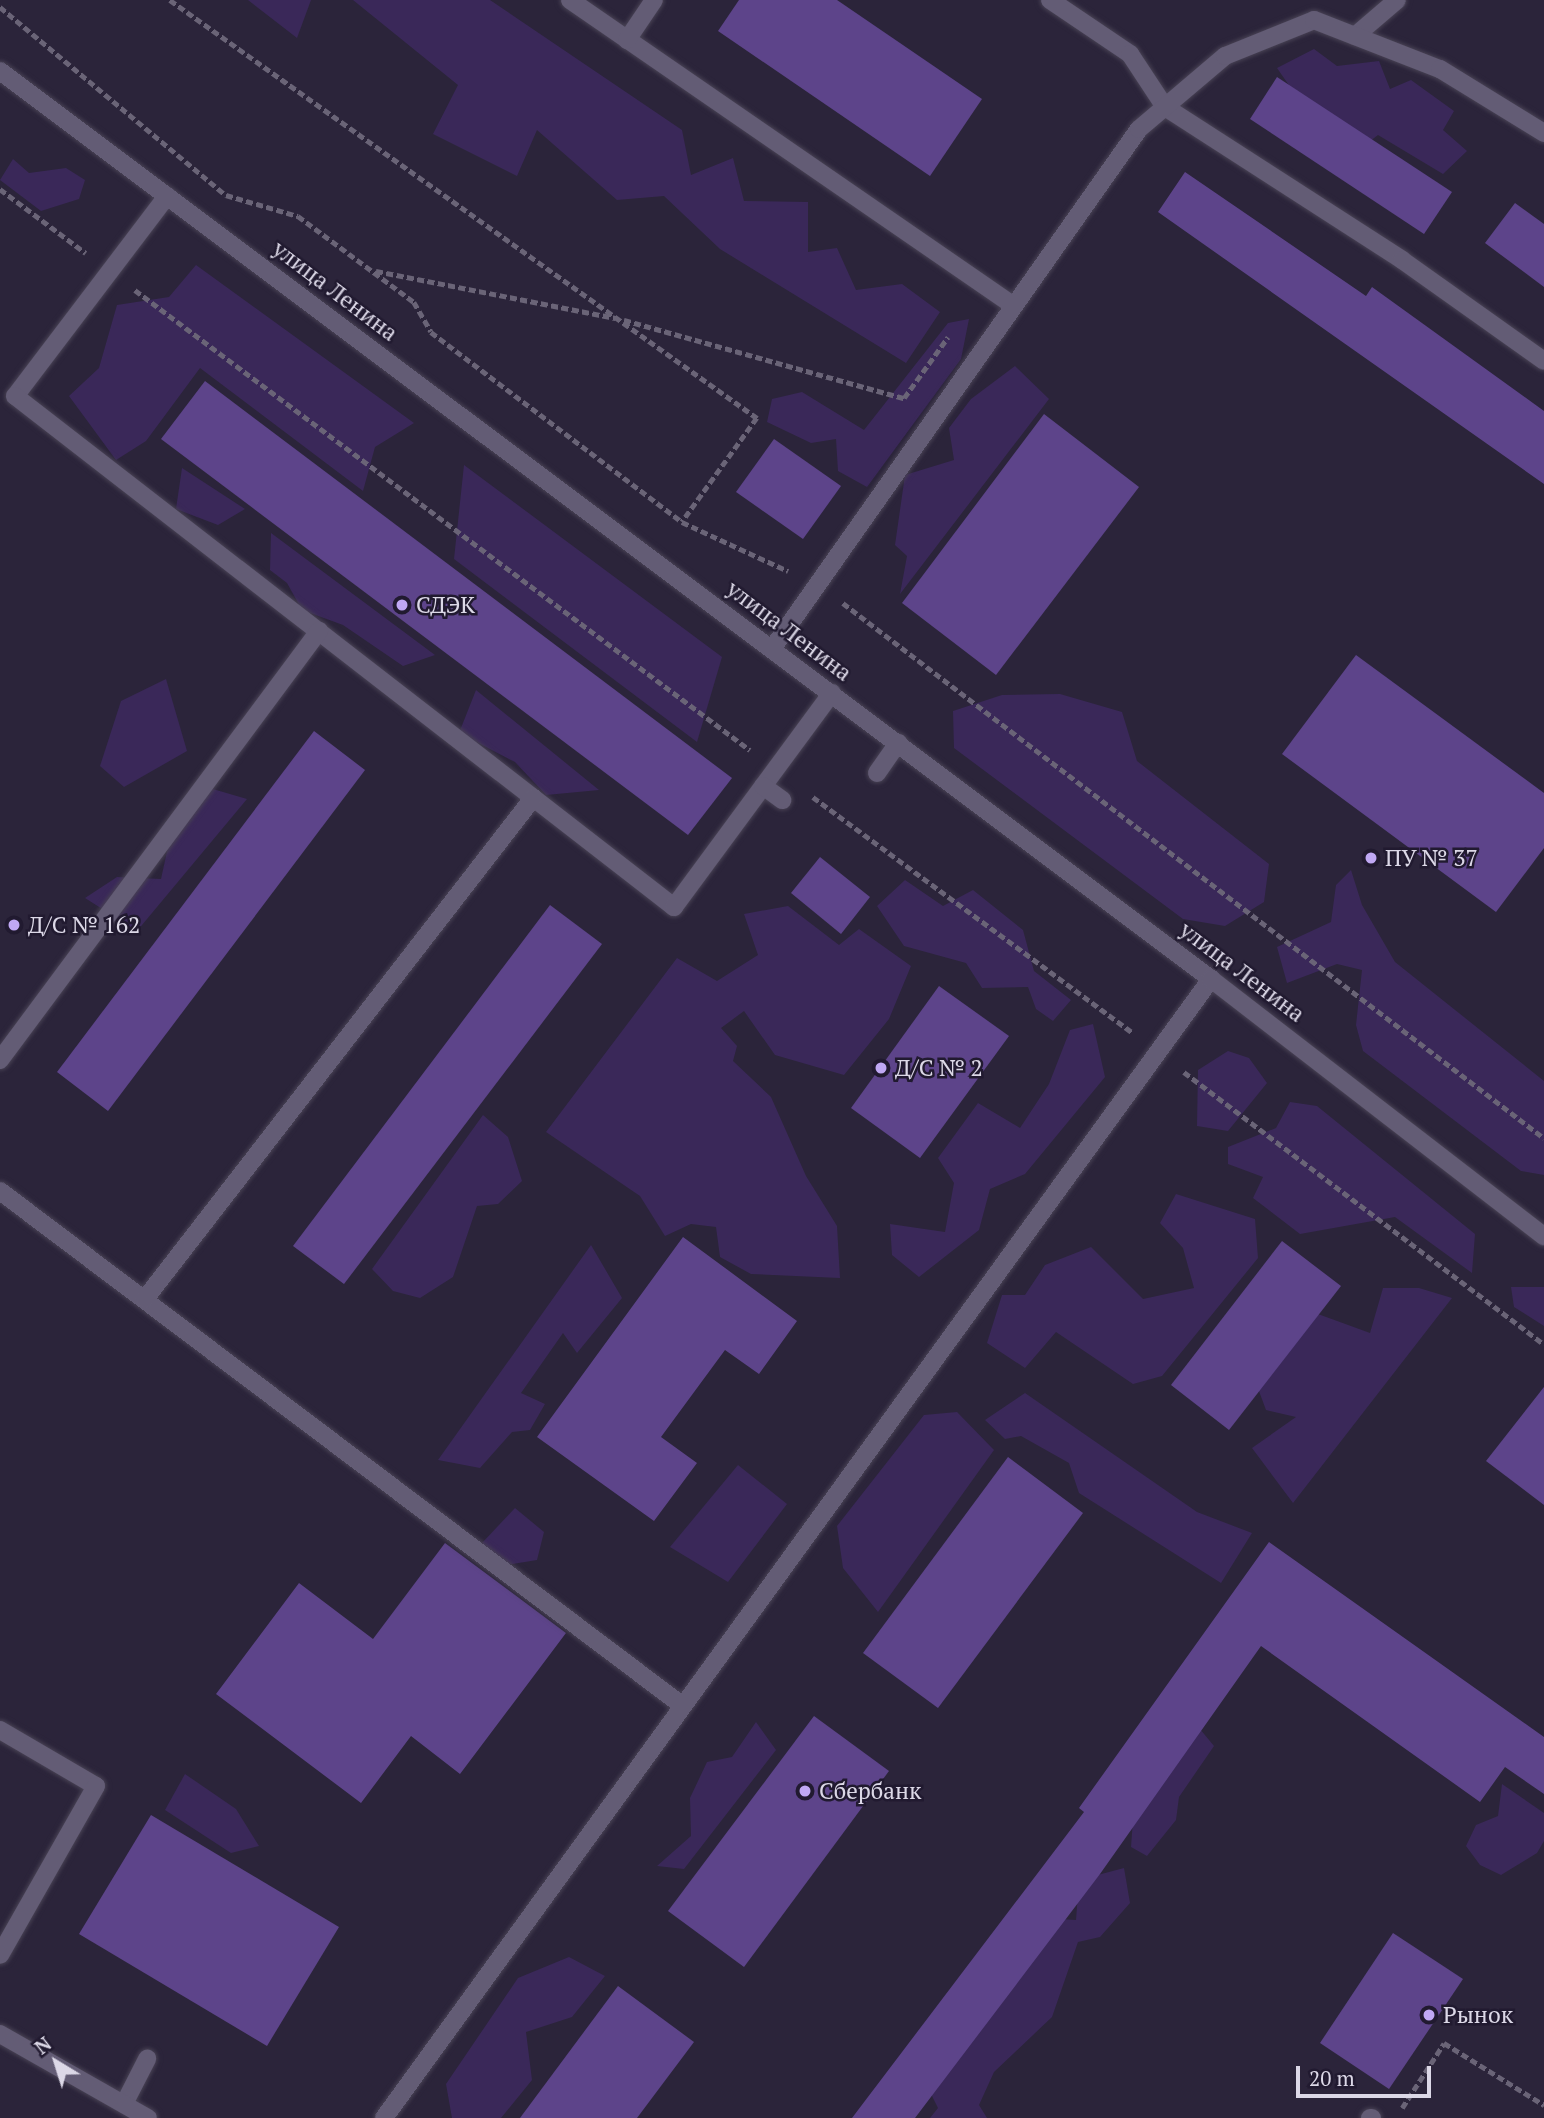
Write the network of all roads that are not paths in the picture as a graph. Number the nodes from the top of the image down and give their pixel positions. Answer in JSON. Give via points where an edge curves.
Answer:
{"nodes":[{"id":1,"x":570,"y":0,"type":"edge"},
{"id":2,"x":654,"y":0,"type":"edge"},
{"id":3,"x":1050,"y":0,"type":"edge"},
{"id":4,"x":1397,"y":0,"type":"edge"},
{"id":5,"x":1355,"y":36,"type":"junction"},
{"id":6,"x":627,"y":40,"type":"junction"},
{"id":7,"x":0,"y":71,"type":"edge"},
{"id":8,"x":1166,"y":107,"type":"junction"},
{"id":9,"x":1544,"y":133,"type":"edge"},
{"id":10,"x":167,"y":196,"type":"junction"},
{"id":11,"x":1014,"y":306,"type":"junction"},
{"id":12,"x":1544,"y":361,"type":"edge"},
{"id":13,"x":319,"y":631,"type":"junction"},
{"id":14,"x":772,"y":649,"type":"junction"},
{"id":15,"x":832,"y":694,"type":"junction"},
{"id":16,"x":898,"y":743,"type":"junction"},
{"id":17,"x":877,"y":773,"type":"dead end"},
{"id":18,"x":763,"y":786,"type":"junction"},
{"id":19,"x":533,"y":797,"type":"junction"},
{"id":20,"x":782,"y":800,"type":"dead end"},
{"id":21,"x":1211,"y":979,"type":"junction"},
{"id":22,"x":0,"y":1060,"type":"edge"},
{"id":23,"x":0,"y":1191,"type":"edge"},
{"id":24,"x":1544,"y":1236,"type":"edge"},
{"id":25,"x":145,"y":1299,"type":"junction"},
{"id":26,"x":683,"y":1706,"type":"junction"},
{"id":27,"x":0,"y":1730,"type":"edge"},
{"id":28,"x":0,"y":1955,"type":"edge"},
{"id":29,"x":0,"y":2034,"type":"edge"},
{"id":30,"x":147,"y":2059,"type":"dead end"},
{"id":31,"x":124,"y":2104,"type":"junction"},
{"id":32,"x":148,"y":2118,"type":"edge"},
{"id":33,"x":384,"y":2118,"type":"edge"}],
"edges":[{"from":1,"to":6,"type":"main road"},
{"from":2,"to":6,"type":"main road"},
{"from":3,"to":8,"type":"main road","via":[[1130,54]]},
{"from":4,"to":5,"type":"main road"},
{"from":5,"to":8,"type":"main road","via":[[1314,20],[1225,56]]},
{"from":5,"to":9,"type":"main road","via":[[1440,69]]},
{"from":6,"to":11,"type":"main road"},
{"from":7,"to":10,"type":"main road","name":"улица Ленина"},
{"from":8,"to":11,"type":"main road","via":[[1139,129]]},
{"from":8,"to":12,"type":"main road","via":[[1402,260]]},
{"from":10,"to":13,"type":"main road","via":[[15,396]]},
{"from":10,"to":14,"type":"main road","name":"улица Ленина"},
{"from":11,"to":14,"type":"main road"},
{"from":13,"to":19,"type":"main road"},
{"from":13,"to":22,"type":"main road"},
{"from":14,"to":15,"type":"main road","name":"улица Ленина"},
{"from":15,"to":16,"type":"main road","name":"улица Ленина"},
{"from":15,"to":18,"type":"main road"},
{"from":16,"to":17,"type":"main road"},
{"from":16,"to":21,"type":"main road","name":"улица Ленина"},
{"from":18,"to":19,"type":"main road","via":[[674,907]]},
{"from":18,"to":20,"type":"main road"},
{"from":19,"to":25,"type":"main road"},
{"from":21,"to":24,"type":"main road","name":"улица Ленина"},
{"from":21,"to":26,"type":"main road"},
{"from":23,"to":25,"type":"main road"},
{"from":25,"to":26,"type":"main road"},
{"from":26,"to":33,"type":"main road"},
{"from":27,"to":28,"type":"main road","via":[[96,1786]]},
{"from":29,"to":31,"type":"main road"},
{"from":30,"to":31,"type":"main road"},
{"from":31,"to":32,"type":"main road"}]}
